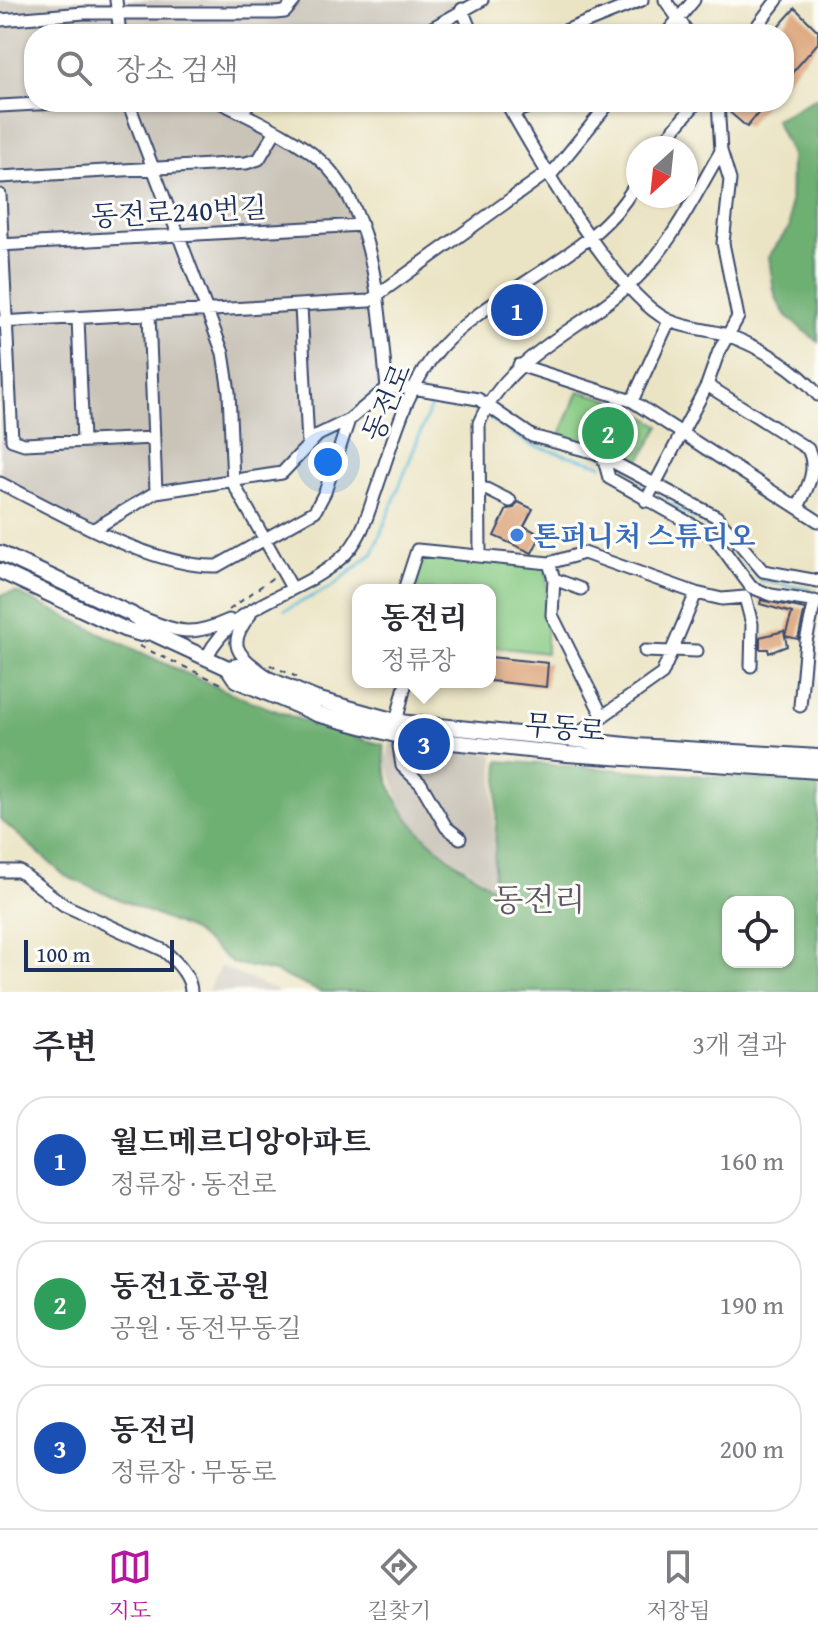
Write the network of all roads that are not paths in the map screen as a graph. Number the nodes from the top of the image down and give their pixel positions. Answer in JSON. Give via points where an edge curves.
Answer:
{"nodes":[{"id":1,"x":116,"y":0,"type":"edge"},
{"id":2,"x":295,"y":0,"type":"edge"},
{"id":3,"x":482,"y":0,"type":"edge"},
{"id":4,"x":642,"y":0,"type":"edge"},
{"id":5,"x":665,"y":0,"type":"edge"},
{"id":6,"x":694,"y":0,"type":"edge"},
{"id":7,"x":777,"y":0,"type":"edge"},
{"id":8,"x":462,"y":9,"type":"junction"},
{"id":9,"x":118,"y":14,"type":"junction"},
{"id":10,"x":679,"y":18,"type":"junction"},
{"id":11,"x":0,"y":20,"type":"edge"},
{"id":12,"x":119,"y":24,"type":"edge"},
{"id":13,"x":437,"y":24,"type":"edge"},
{"id":14,"x":468,"y":24,"type":"edge"},
{"id":15,"x":582,"y":24,"type":"edge"},
{"id":16,"x":674,"y":24,"type":"edge"},
{"id":17,"x":683,"y":24,"type":"edge"},
{"id":18,"x":759,"y":24,"type":"edge"},
{"id":19,"x":24,"y":105,"type":"edge"},
{"id":20,"x":0,"y":106,"type":"edge"},
{"id":21,"x":131,"y":112,"type":"edge"},
{"id":22,"x":512,"y":112,"type":"edge"},
{"id":23,"x":689,"y":112,"type":"edge"},
{"id":24,"x":719,"y":112,"type":"edge"},
{"id":25,"x":241,"y":113,"type":"edge"},
{"id":26,"x":601,"y":113,"type":"edge"},
{"id":27,"x":275,"y":132,"type":"junction"},
{"id":28,"x":668,"y":136,"type":"edge"},
{"id":29,"x":721,"y":151,"type":"junction"},
{"id":30,"x":151,"y":168,"type":"junction"},
{"id":31,"x":548,"y":175,"type":"junction"},
{"id":32,"x":0,"y":177,"type":"edge"},
{"id":33,"x":0,"y":195,"type":"edge"},
{"id":34,"x":626,"y":198,"type":"edge"},
{"id":35,"x":362,"y":225,"type":"junction"},
{"id":36,"x":178,"y":235,"type":"junction"},
{"id":37,"x":591,"y":235,"type":"junction"},
{"id":38,"x":1,"y":245,"type":"edge"},
{"id":39,"x":628,"y":287,"type":"junction"},
{"id":40,"x":376,"y":299,"type":"junction"},
{"id":41,"x":301,"y":306,"type":"junction"},
{"id":42,"x":207,"y":311,"type":"junction"},
{"id":43,"x":149,"y":314,"type":"junction"},
{"id":44,"x":78,"y":318,"type":"junction"},
{"id":45,"x":669,"y":321,"type":"junction"},
{"id":46,"x":3,"y":322,"type":"edge"},
{"id":47,"x":727,"y":335,"type":"junction"},
{"id":48,"x":519,"y":365,"type":"junction"},
{"id":49,"x":707,"y":385,"type":"junction"},
{"id":50,"x":387,"y":388,"type":"junction"},
{"id":51,"x":413,"y":388,"type":"junction"},
{"id":52,"x":4,"y":394,"type":"edge"},
{"id":53,"x":818,"y":395,"type":"edge"},
{"id":54,"x":632,"y":401,"type":"junction"},
{"id":55,"x":488,"y":405,"type":"junction"},
{"id":56,"x":349,"y":420,"type":"junction"},
{"id":57,"x":681,"y":434,"type":"junction"},
{"id":58,"x":154,"y":438,"type":"junction"},
{"id":59,"x":83,"y":441,"type":"junction"},
{"id":60,"x":308,"y":444,"type":"junction"},
{"id":61,"x":599,"y":454,"type":"junction"},
{"id":62,"x":0,"y":483,"type":"edge"},
{"id":63,"x":233,"y":483,"type":"junction"},
{"id":64,"x":654,"y":485,"type":"junction"},
{"id":65,"x":480,"y":490,"type":"junction"},
{"id":66,"x":156,"y":492,"type":"junction"},
{"id":67,"x":510,"y":501,"type":"dead end"},
{"id":68,"x":646,"y":501,"type":"junction"},
{"id":69,"x":798,"y":507,"type":"junction"},
{"id":70,"x":818,"y":521,"type":"edge"},
{"id":71,"x":94,"y":529,"type":"junction"},
{"id":72,"x":267,"y":540,"type":"junction"},
{"id":73,"x":0,"y":553,"type":"edge"},
{"id":74,"x":480,"y":556,"type":"junction"},
{"id":75,"x":549,"y":563,"type":"junction"},
{"id":76,"x":0,"y":571,"type":"edge"},
{"id":77,"x":554,"y":579,"type":"junction"},
{"id":78,"x":818,"y":581,"type":"edge"},
{"id":79,"x":406,"y":584,"type":"edge"},
{"id":80,"x":292,"y":588,"type":"junction"},
{"id":81,"x":581,"y":589,"type":"dead end"},
{"id":82,"x":748,"y":592,"type":"junction"},
{"id":83,"x":696,"y":593,"type":"junction"},
{"id":84,"x":816,"y":598,"type":"edge"},
{"id":85,"x":255,"y":608,"type":"junction"},
{"id":86,"x":131,"y":614,"type":"junction"},
{"id":87,"x":150,"y":632,"type":"junction"},
{"id":88,"x":645,"y":651,"type":"dead end"},
{"id":89,"x":671,"y":651,"type":"junction"},
{"id":90,"x":697,"y":651,"type":"dead end"},
{"id":91,"x":206,"y":658,"type":"junction"},
{"id":92,"x":751,"y":666,"type":"dead end"},
{"id":93,"x":228,"y":668,"type":"junction"},
{"id":94,"x":277,"y":683,"type":"junction"},
{"id":95,"x":404,"y":688,"type":"edge"},
{"id":96,"x":800,"y":706,"type":"dead end"},
{"id":97,"x":398,"y":714,"type":"dead end"},
{"id":98,"x":603,"y":717,"type":"junction"},
{"id":99,"x":569,"y":740,"type":"junction"},
{"id":100,"x":399,"y":746,"type":"dead end"},
{"id":101,"x":818,"y":757,"type":"edge"},
{"id":102,"x":818,"y":771,"type":"edge"},
{"id":103,"x":460,"y":838,"type":"dead end"},
{"id":104,"x":0,"y":871,"type":"edge"},
{"id":105,"x":191,"y":992,"type":"edge"}],
"edges":[{"from":1,"to":9,"type":"street"},
{"from":2,"to":9,"type":"street","via":[[285,12],[275,13]]},
{"from":3,"to":8,"type":"street"},
{"from":4,"to":15,"type":"street"},
{"from":5,"to":10,"type":"street"},
{"from":6,"to":10,"type":"street"},
{"from":7,"to":18,"type":"street"},
{"from":8,"to":13,"type":"street"},
{"from":8,"to":14,"type":"street"},
{"from":9,"to":11,"type":"street"},
{"from":9,"to":12,"type":"street"},
{"from":10,"to":16,"type":"street"},
{"from":10,"to":17,"type":"street"},
{"from":19,"to":20,"type":"street"},
{"from":21,"to":30,"type":"street"},
{"from":22,"to":31,"type":"street"},
{"from":23,"to":28,"type":"street"},
{"from":24,"to":29,"type":"street"},
{"from":25,"to":27,"type":"street"},
{"from":26,"to":31,"type":"street"},
{"from":27,"to":30,"type":"street","via":[[254,161]]},
{"from":27,"to":35,"type":"street","via":[[331,171],[352,199]]},
{"from":29,"to":39,"type":"street","via":[[672,237]]},
{"from":29,"to":47,"type":"street","via":[[730,180],[723,243],[738,317]]},
{"from":30,"to":32,"type":"street"},
{"from":30,"to":36,"type":"street"},
{"from":31,"to":37,"type":"street"},
{"from":31,"to":40,"type":"street"},
{"from":33,"to":38,"type":"street"},
{"from":34,"to":37,"type":"street","name":"동전로","via":[[613,218]]},
{"from":35,"to":36,"type":"street","name":"동전로240번길"},
{"from":35,"to":40,"type":"street"},
{"from":36,"to":38,"type":"street","name":"동전로240번길"},
{"from":36,"to":42,"type":"street"},
{"from":37,"to":39,"type":"street"},
{"from":37,"to":51,"type":"street","name":"동전로","via":[[468,323],[442,347]]},
{"from":38,"to":46,"type":"street"},
{"from":39,"to":45,"type":"street"},
{"from":39,"to":48,"type":"street"},
{"from":40,"to":41,"type":"street"},
{"from":40,"to":50,"type":"street"},
{"from":41,"to":42,"type":"street"},
{"from":41,"to":60,"type":"street"},
{"from":42,"to":43,"type":"street"},
{"from":42,"to":63,"type":"street","via":[[226,366]]},
{"from":43,"to":44,"type":"street"},
{"from":43,"to":58,"type":"street"},
{"from":44,"to":46,"type":"street"},
{"from":44,"to":59,"type":"street"},
{"from":45,"to":47,"type":"street"},
{"from":45,"to":54,"type":"street"},
{"from":46,"to":52,"type":"street"},
{"from":47,"to":49,"type":"street"},
{"from":47,"to":53,"type":"street","via":[[795,371]]},
{"from":48,"to":54,"type":"street"},
{"from":48,"to":55,"type":"street"},
{"from":49,"to":57,"type":"street"},
{"from":49,"to":69,"type":"street","via":[[808,449],[816,471]]},
{"from":50,"to":51,"type":"street"},
{"from":50,"to":56,"type":"street"},
{"from":51,"to":55,"type":"street"},
{"from":51,"to":80,"type":"street","name":"동전로","via":[[358,537],[340,559]]},
{"from":52,"to":59,"type":"street","via":[[14,443]]},
{"from":54,"to":57,"type":"street"},
{"from":55,"to":61,"type":"street","via":[[532,436]]},
{"from":55,"to":65,"type":"street","via":[[479,423]]},
{"from":56,"to":60,"type":"street"},
{"from":56,"to":72,"type":"street","via":[[320,504]]},
{"from":57,"to":64,"type":"street"},
{"from":57,"to":69,"type":"street"},
{"from":58,"to":59,"type":"street"},
{"from":58,"to":66,"type":"street"},
{"from":60,"to":63,"type":"street","via":[[282,473]]},
{"from":61,"to":64,"type":"street"},
{"from":61,"to":68,"type":"street","via":[[609,478]]},
{"from":62,"to":71,"type":"street"},
{"from":63,"to":66,"type":"street"},
{"from":63,"to":72,"type":"street"},
{"from":64,"to":68,"type":"street"},
{"from":64,"to":78,"type":"street","via":[[717,517],[763,571]]},
{"from":65,"to":67,"type":"street"},
{"from":65,"to":74,"type":"street"},
{"from":66,"to":71,"type":"street"},
{"from":68,"to":82,"type":"street","via":[[714,537]]},
{"from":69,"to":70,"type":"street"},
{"from":71,"to":72,"type":"street","via":[[157,555],[207,566]]},
{"from":72,"to":80,"type":"street"},
{"from":73,"to":86,"type":"main road","name":"무동로"},
{"from":74,"to":75,"type":"street"},
{"from":74,"to":79,"type":"street","via":[[417,550]]},
{"from":75,"to":77,"type":"street"},
{"from":75,"to":83,"type":"street","via":[[594,555]]},
{"from":76,"to":87,"type":"main road","name":"무동로","via":[[124,629]]},
{"from":77,"to":81,"type":"street"},
{"from":77,"to":98,"type":"street","via":[[552,615]]},
{"from":80,"to":85,"type":"street","name":"동전로"},
{"from":82,"to":83,"type":"street","via":[[722,599]]},
{"from":82,"to":84,"type":"street"},
{"from":82,"to":92,"type":"street"},
{"from":83,"to":89,"type":"street"},
{"from":84,"to":96,"type":"street"},
{"from":85,"to":86,"type":"street","via":[[189,634]]},
{"from":85,"to":91,"type":"street","name":"동전로","via":[[224,628]]},
{"from":85,"to":94,"type":"street","via":[[238,633],[237,648],[241,657]]},
{"from":86,"to":87,"type":"main road","name":"무동로"},
{"from":87,"to":91,"type":"main road","name":"무동로"},
{"from":88,"to":89,"type":"street"},
{"from":89,"to":90,"type":"street"},
{"from":89,"to":98,"type":"street","via":[[662,674]]},
{"from":91,"to":93,"type":"main road","name":"무동로"},
{"from":93,"to":94,"type":"main road","name":"무동로","via":[[237,666]]},
{"from":93,"to":102,"type":"main road","name":"무동로","via":[[236,680],[306,710],[403,737]]},
{"from":94,"to":99,"type":"main road","name":"무동로","via":[[399,722]]},
{"from":95,"to":97,"type":"street"},
{"from":98,"to":99,"type":"street"},
{"from":99,"to":101,"type":"main road","name":"무동로"},
{"from":100,"to":103,"type":"street","via":[[402,766],[421,784],[446,827]]},
{"from":104,"to":105,"type":"street","via":[[19,871],[64,905],[163,950],[175,959]]}]}
